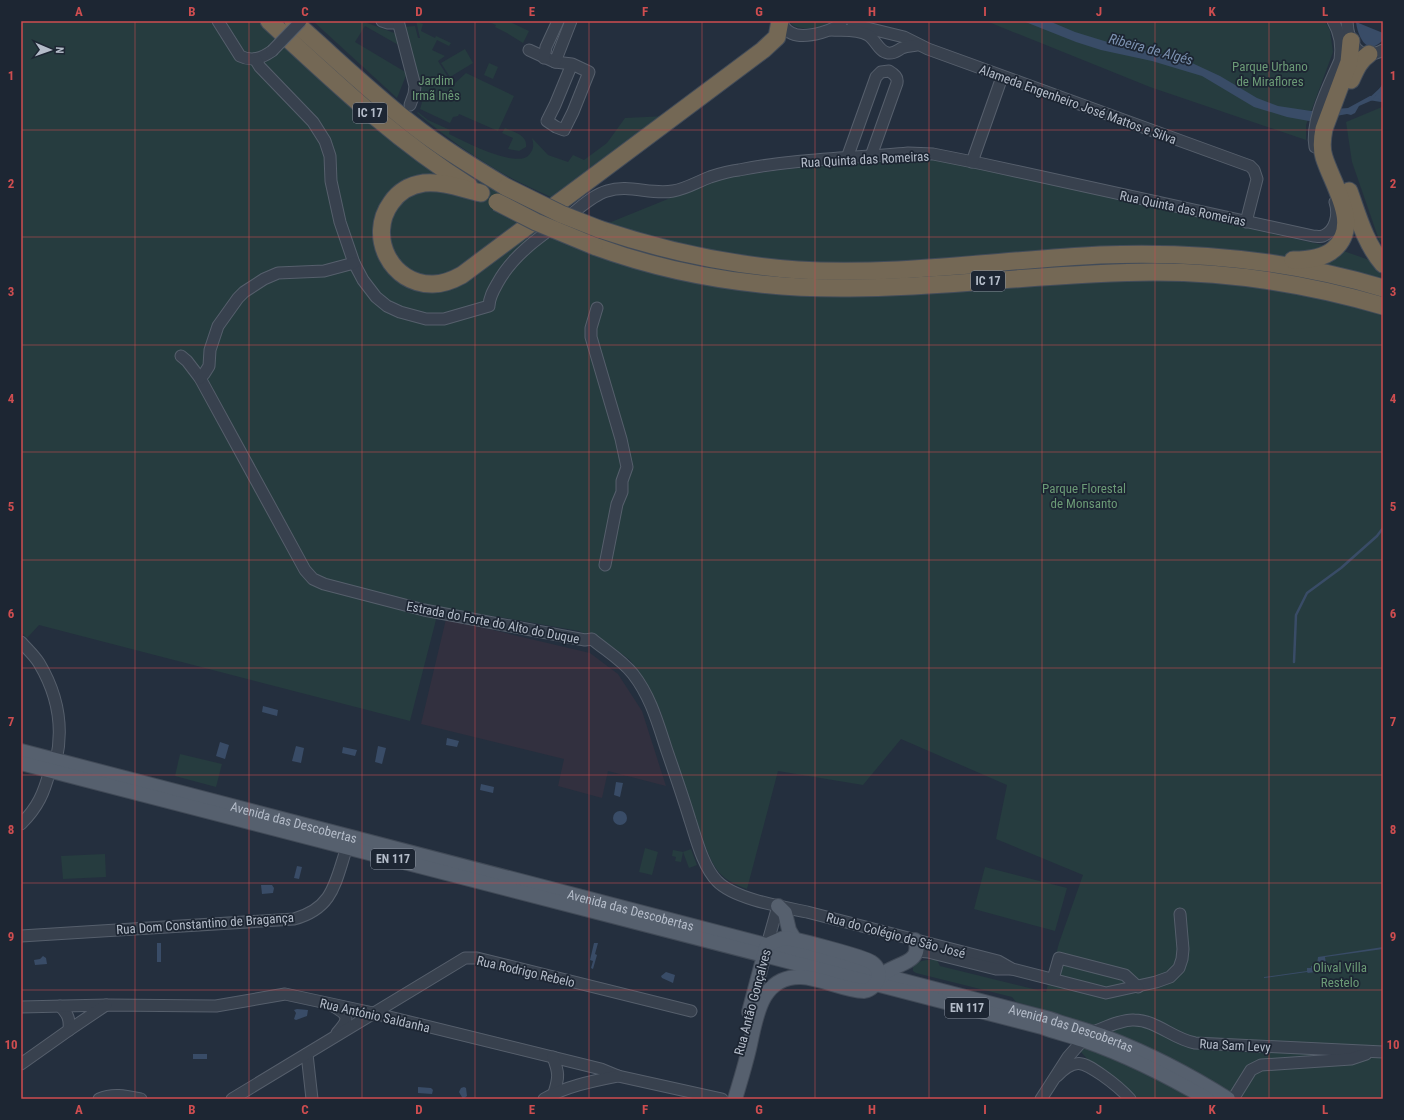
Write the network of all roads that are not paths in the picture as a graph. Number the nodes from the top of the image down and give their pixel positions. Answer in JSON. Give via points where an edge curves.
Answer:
{"nodes":[{"id":1,"x":218,"y":21,"type":"edge"},
{"id":2,"x":269,"y":21,"type":"edge"},
{"id":3,"x":293,"y":21,"type":"edge"},
{"id":4,"x":301,"y":21,"type":"edge"},
{"id":5,"x":382,"y":21,"type":"edge"},
{"id":6,"x":558,"y":21,"type":"edge"},
{"id":7,"x":571,"y":21,"type":"edge"},
{"id":8,"x":780,"y":21,"type":"edge"},
{"id":9,"x":842,"y":21,"type":"edge"},
{"id":10,"x":852,"y":21,"type":"edge"},
{"id":11,"x":1333,"y":21,"type":"edge"},
{"id":12,"x":1347,"y":21,"type":"edge"},
{"id":13,"x":398,"y":22,"type":"edge"},
{"id":14,"x":831,"y":30,"type":"junction"},
{"id":15,"x":887,"y":33,"type":"junction"},
{"id":16,"x":1351,"y":41,"type":"junction"},
{"id":17,"x":918,"y":45,"type":"junction"},
{"id":18,"x":878,"y":46,"type":"junction"},
{"id":19,"x":529,"y":50,"type":"dead end"},
{"id":20,"x":1378,"y":54,"type":"edge"},
{"id":21,"x":544,"y":58,"type":"junction"},
{"id":22,"x":255,"y":59,"type":"junction"},
{"id":23,"x":555,"y":62,"type":"junction"},
{"id":24,"x":572,"y":64,"type":"junction"},
{"id":25,"x":1002,"y":77,"type":"junction"},
{"id":26,"x":410,"y":105,"type":"dead end"},
{"id":27,"x":872,"y":156,"type":"junction"},
{"id":28,"x":847,"y":158,"type":"junction"},
{"id":29,"x":972,"y":162,"type":"junction"},
{"id":30,"x":481,"y":193,"type":"junction"},
{"id":31,"x":1246,"y":222,"type":"junction"},
{"id":32,"x":1215,"y":256,"type":"junction"},
{"id":33,"x":354,"y":263,"type":"junction"},
{"id":34,"x":1383,"y":264,"type":"edge"},
{"id":35,"x":1383,"y":288,"type":"edge"},
{"id":36,"x":1383,"y":306,"type":"edge"},
{"id":37,"x":597,"y":308,"type":"dead end"},
{"id":38,"x":181,"y":356,"type":"dead end"},
{"id":39,"x":200,"y":378,"type":"junction"},
{"id":40,"x":605,"y":565,"type":"dead end"},
{"id":41,"x":21,"y":642,"type":"edge"},
{"id":42,"x":21,"y":751,"type":"edge"},
{"id":43,"x":21,"y":763,"type":"edge"},
{"id":44,"x":53,"y":766,"type":"junction"},
{"id":45,"x":21,"y":824,"type":"edge"},
{"id":46,"x":347,"y":847,"type":"junction"},
{"id":47,"x":778,"y":906,"type":"junction"},
{"id":48,"x":1180,"y":914,"type":"dead end"},
{"id":49,"x":21,"y":936,"type":"edge"},
{"id":50,"x":795,"y":940,"type":"junction"},
{"id":51,"x":916,"y":946,"type":"junction"},
{"id":52,"x":766,"y":950,"type":"junction"},
{"id":53,"x":792,"y":963,"type":"junction"},
{"id":54,"x":906,"y":963,"type":"junction"},
{"id":55,"x":803,"y":977,"type":"junction"},
{"id":56,"x":879,"y":979,"type":"junction"},
{"id":57,"x":1053,"y":979,"type":"junction"},
{"id":58,"x":922,"y":985,"type":"junction"},
{"id":59,"x":1138,"y":987,"type":"junction"},
{"id":60,"x":328,"y":1003,"type":"junction"},
{"id":61,"x":107,"y":1005,"type":"junction"},
{"id":62,"x":60,"y":1006,"type":"junction"},
{"id":63,"x":21,"y":1007,"type":"edge"},
{"id":64,"x":691,"y":1012,"type":"dead end"},
{"id":65,"x":373,"y":1013,"type":"junction"},
{"id":66,"x":69,"y":1030,"type":"junction"},
{"id":67,"x":333,"y":1038,"type":"junction"},
{"id":68,"x":1083,"y":1040,"type":"junction"},
{"id":69,"x":1370,"y":1052,"type":"junction"},
{"id":70,"x":1383,"y":1052,"type":"edge"},
{"id":71,"x":307,"y":1054,"type":"junction"},
{"id":72,"x":553,"y":1057,"type":"junction"},
{"id":73,"x":21,"y":1064,"type":"edge"},
{"id":74,"x":1090,"y":1067,"type":"junction"},
{"id":75,"x":618,"y":1076,"type":"junction"},
{"id":76,"x":1057,"y":1076,"type":"junction"},
{"id":77,"x":549,"y":1096,"type":"edge"},
{"id":78,"x":99,"y":1099,"type":"edge"},
{"id":79,"x":141,"y":1099,"type":"edge"},
{"id":80,"x":232,"y":1099,"type":"edge"},
{"id":81,"x":312,"y":1099,"type":"edge"},
{"id":82,"x":722,"y":1099,"type":"edge"},
{"id":83,"x":734,"y":1099,"type":"edge"},
{"id":84,"x":1041,"y":1099,"type":"edge"},
{"id":85,"x":1130,"y":1099,"type":"edge"},
{"id":86,"x":1207,"y":1099,"type":"edge"},
{"id":87,"x":1228,"y":1099,"type":"edge"},
{"id":88,"x":1233,"y":1099,"type":"edge"}],
"edges":[{"from":1,"to":22,"type":"street","via":[[240,56]]},
{"from":2,"to":30,"type":"highway","number":"IC 17","via":[[386,127],[440,167]]},
{"from":3,"to":32,"type":"highway","number":"IC 17","bridge":true,"via":[[354,76],[458,158],[561,214],[657,247],[738,264],[799,270],[912,269],[1115,255]]},
{"from":4,"to":22,"type":"street","bridge":true,"via":[[272,51]]},
{"from":5,"to":13,"type":"street"},
{"from":6,"to":21,"type":"street"},
{"from":7,"to":23,"type":"street"},
{"from":8,"to":14,"type":"street","via":[[787,31],[798,35]]},
{"from":8,"to":30,"type":"highway","via":[[776,37],[763,50],[465,273],[448,282],[432,284],[411,279],[392,264],[384,251],[381,229],[388,208],[402,191],[416,185],[431,183]]},
{"from":9,"to":14,"type":"street"},
{"from":10,"to":15,"type":"street","name":"Alameda Engenheiro José Mattos e Silva","via":[[858,26]]},
{"from":11,"to":31,"type":"street","name":"Rua Quinta das Romeiras","via":[[1339,36],[1340,60],[1316,119],[1314,140],[1335,201],[1337,214],[1334,226],[1321,236],[1313,236]]},
{"from":12,"to":16,"type":"street"},
{"from":13,"to":26,"type":"street","via":[[415,86]]},
{"from":14,"to":18,"type":"street","via":[[861,32],[871,37]]},
{"from":15,"to":17,"type":"street","name":"Alameda Engenheiro José Mattos e Silva","via":[[904,37]]},
{"from":15,"to":18,"type":"street","via":[[882,35]]},
{"from":16,"to":20,"type":"street","via":[[1360,51]]},
{"from":16,"to":32,"type":"highway","via":[[1350,62],[1322,138],[1324,157],[1344,209],[1345,230],[1342,239],[1330,252],[1313,259]]},
{"from":17,"to":18,"type":"street","via":[[891,54],[882,51]]},
{"from":17,"to":25,"type":"street","name":"Alameda Engenheiro José Mattos e Silva"},
{"from":19,"to":21,"type":"street"},
{"from":20,"to":34,"type":"highway","via":[[1363,59],[1356,66],[1332,139],[1367,241]]},
{"from":21,"to":23,"type":"street"},
{"from":22,"to":33,"type":"street","via":[[312,122],[325,141],[330,156],[331,181],[340,222]]},
{"from":23,"to":24,"type":"street"},
{"from":24,"to":24,"type":"street","via":[[547,121],[564,130],[590,72]]},
{"from":25,"to":29,"type":"street"},
{"from":25,"to":31,"type":"street","name":"Alameda Engenheiro José Mattos e Silva","via":[[1250,166],[1257,179]]},
{"from":27,"to":28,"type":"street","name":"Rua Quinta das Romeiras"},
{"from":27,"to":28,"type":"street","via":[[898,80],[889,71],[876,77]]},
{"from":27,"to":29,"type":"street","name":"Rua Quinta das Romeiras","via":[[925,153]]},
{"from":28,"to":33,"type":"street","name":"Rua Quinta das Romeiras","via":[[773,164],[737,170],[673,192],[623,188],[604,192],[539,238],[516,258],[504,271],[491,294],[490,306],[444,319],[426,319],[387,306],[376,297]]},
{"from":29,"to":31,"type":"street","name":"Rua Quinta das Romeiras"},
{"from":30,"to":36,"type":"highway","number":"IC 17","bridge":true,"via":[[536,222],[594,246],[640,261],[747,283],[885,288],[1092,274],[1179,272],[1289,283]]},
{"from":32,"to":35,"type":"highway","number":"IC 17","via":[[1292,266]]},
{"from":33,"to":39,"type":"street","via":[[324,271],[278,273],[244,292],[218,326],[210,350],[209,366]]},
{"from":37,"to":40,"type":"street","via":[[591,337],[622,439],[627,467]]},
{"from":38,"to":39,"type":"street","name":"Estrada do Forte do Alto do Duque"},
{"from":39,"to":47,"type":"street","name":"Estrada do Forte do Alto do Duque","via":[[305,570],[313,579],[424,610],[585,640],[592,639],[632,673],[653,710],[710,871],[716,880],[732,892]]},
{"from":41,"to":44,"type":"street","via":[[38,662],[50,684],[58,710],[60,737]]},
{"from":42,"to":44,"type":"main road","name":"Avenida das Descobertas"},
{"from":43,"to":44,"type":"main road","name":"Avenida das Descobertas","number":"EN 117"},
{"from":44,"to":45,"type":"street","via":[[40,799]]},
{"from":44,"to":46,"type":"main road","name":"Avenida das Descobertas","number":"EN 117"},
{"from":44,"to":52,"type":"main road","name":"Avenida das Descobertas"},
{"from":46,"to":49,"type":"street","name":"Rua Dom Constantino de Bragança","via":[[335,886],[324,903],[306,916],[278,921]]},
{"from":46,"to":52,"type":"main road","name":"Avenida das Descobertas","number":"EN 117"},
{"from":47,"to":50,"type":"main road","via":[[785,913],[789,930]]},
{"from":47,"to":51,"type":"street","name":"Rua do Colégio de São José","via":[[807,912]]},
{"from":47,"to":52,"type":"street","name":"Rua Antão Gonçalves"},
{"from":48,"to":59,"type":"street","name":"Rua do Colégio de São José","via":[[1183,948],[1179,968],[1170,977]]},
{"from":50,"to":52,"type":"main road","via":[[784,938]]},
{"from":50,"to":56,"type":"main road","via":[[867,960],[875,965]]},
{"from":51,"to":54,"type":"main road","via":[[914,956]]},
{"from":51,"to":57,"type":"street","name":"Rua do Colégio de São José","via":[[928,952],[996,969],[1012,969]]},
{"from":52,"to":53,"type":"main road","name":"Avenida das Descobertas","number":"EN 117"},
{"from":52,"to":56,"type":"main road","name":"Avenida das Descobertas"},
{"from":52,"to":83,"type":"main road","name":"Rua Antão Gonçalves","via":[[732,1080]]},
{"from":53,"to":55,"type":"main road"},
{"from":53,"to":56,"type":"main road","name":"Avenida das Descobertas","number":"EN 117"},
{"from":54,"to":56,"type":"main road","via":[[888,971]]},
{"from":54,"to":58,"type":"main road","via":[[910,976]]},
{"from":55,"to":56,"type":"main road","via":[[859,991],[868,990]]},
{"from":55,"to":83,"type":"main road","name":"Rua Antão Gonçalves","via":[[789,978],[776,983],[760,1003]]},
{"from":56,"to":58,"type":"main road","name":"Avenida das Descobertas"},
{"from":56,"to":68,"type":"main road","name":"Avenida das Descobertas","number":"EN 117"},
{"from":57,"to":59,"type":"street","name":"Rua do Colégio de São José","via":[[1106,993]]},
{"from":57,"to":59,"type":"street","via":[[1060,958],[1125,975]]},
{"from":58,"to":68,"type":"main road","name":"Avenida das Descobertas","via":[[1050,1019]]},
{"from":60,"to":61,"type":"street","name":"Rua António Saldanha","via":[[285,994],[216,1006]]},
{"from":60,"to":65,"type":"street","name":"Rua António Saldanha"},
{"from":60,"to":67,"type":"street","via":[[343,1012],[346,1017],[346,1023]]},
{"from":61,"to":62,"type":"street","name":"Rua António Saldanha"},
{"from":61,"to":66,"type":"street"},
{"from":62,"to":63,"type":"street","name":"Rua António Saldanha"},
{"from":62,"to":66,"type":"street","via":[[67,1013],[70,1021]]},
{"from":64,"to":65,"type":"street","name":"Rua Rodrigo Rebelo","via":[[477,958],[465,958]]},
{"from":65,"to":67,"type":"street","name":"Rua Rodrigo Rebelo"},
{"from":65,"to":72,"type":"street","name":"Rua António Saldanha"},
{"from":66,"to":73,"type":"street"},
{"from":67,"to":71,"type":"street","name":"Rua Rodrigo Rebelo"},
{"from":68,"to":69,"type":"street","name":"Rua Sam Levy","via":[[1133,1020],[1144,1021],[1194,1043]]},
{"from":68,"to":74,"type":"street","via":[[1080,1050]]},
{"from":68,"to":76,"type":"street"},
{"from":68,"to":86,"type":"main road","name":"Avenida das Descobertas","number":"EN 117","via":[[1146,1066]]},
{"from":68,"to":87,"type":"main road","name":"Avenida das Descobertas","via":[[1148,1055]]},
{"from":69,"to":70,"type":"street","name":"Rua Sam Levy"},
{"from":69,"to":88,"type":"street","via":[[1351,1059],[1261,1065],[1251,1070]]},
{"from":71,"to":80,"type":"street","name":"Rua Rodrigo Rebelo"},
{"from":71,"to":81,"type":"street"},
{"from":72,"to":75,"type":"street","name":"Rua António Saldanha"},
{"from":72,"to":77,"type":"street","via":[[559,1079]]},
{"from":74,"to":76,"type":"street","via":[[1082,1063],[1073,1064]]},
{"from":74,"to":85,"type":"street","via":[[1115,1084]]},
{"from":75,"to":77,"type":"street","via":[[584,1083]]},
{"from":75,"to":82,"type":"street","name":"Rua António Saldanha"},
{"from":76,"to":84,"type":"street"},
{"from":78,"to":79,"type":"street","via":[[121,1095]]}]}
